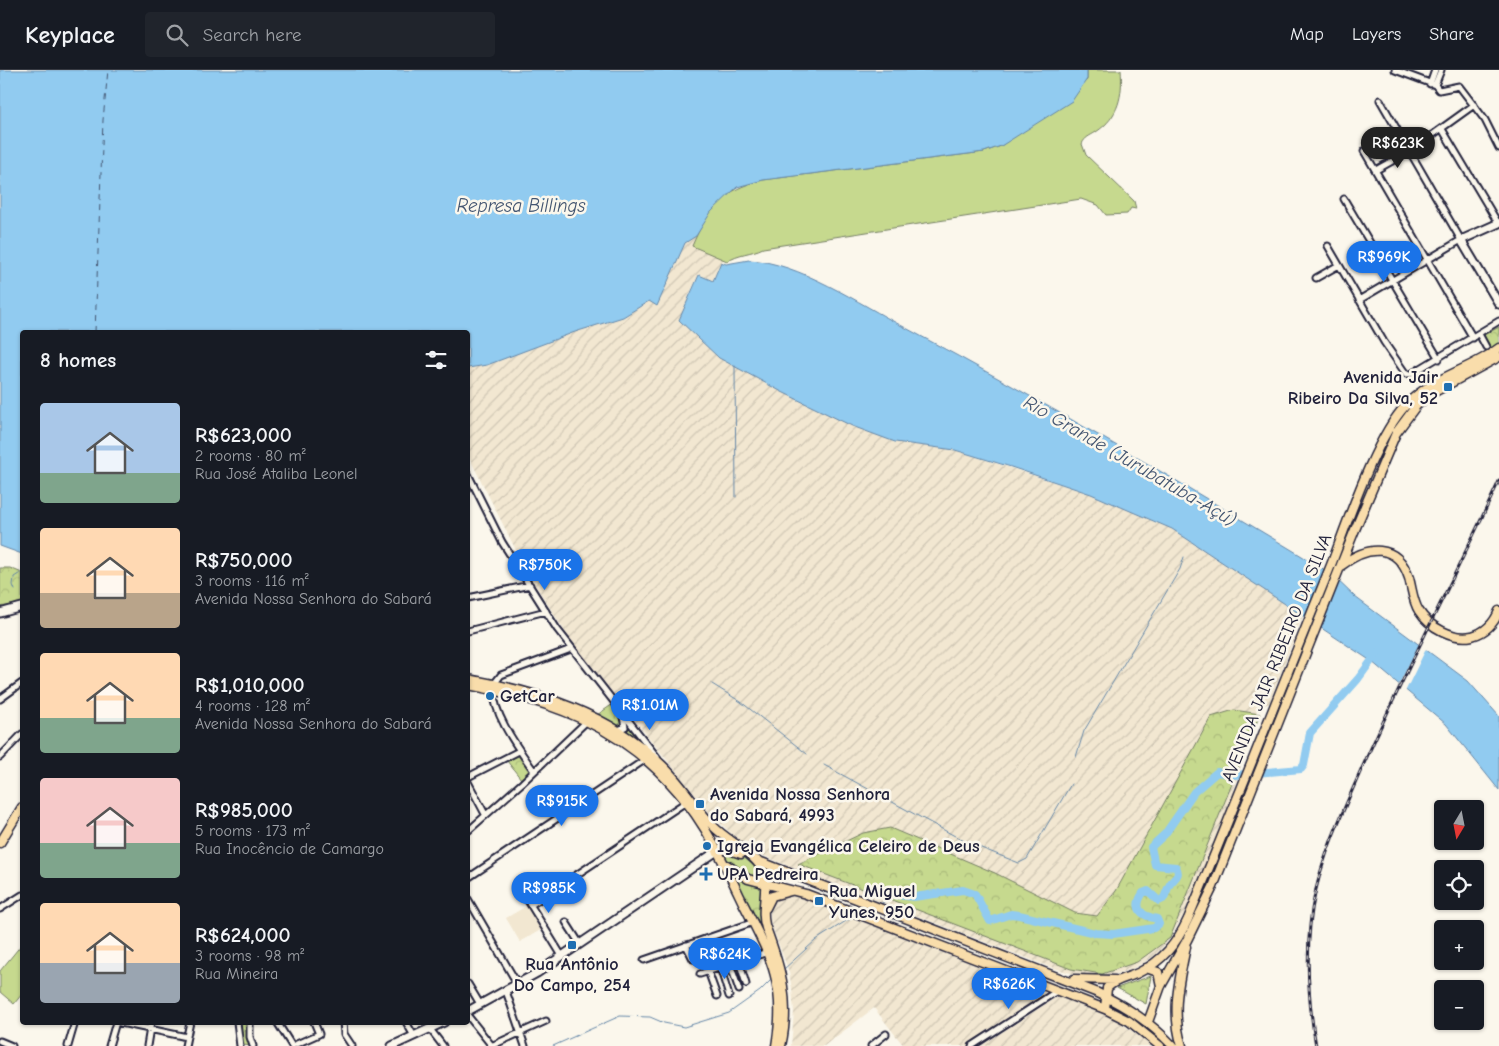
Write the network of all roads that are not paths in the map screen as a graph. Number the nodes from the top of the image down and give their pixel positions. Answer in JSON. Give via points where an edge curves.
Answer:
{"nodes":[{"id":1,"x":1394,"y":70,"type":"edge"},
{"id":2,"x":1435,"y":70,"type":"edge"},
{"id":3,"x":1442,"y":70,"type":"edge"},
{"id":4,"x":1410,"y":73,"type":"edge"},
{"id":5,"x":1432,"y":85,"type":"junction"},
{"id":6,"x":1380,"y":100,"type":"dead end"},
{"id":7,"x":1474,"y":105,"type":"junction"},
{"id":8,"x":1442,"y":129,"type":"junction"},
{"id":9,"x":1499,"y":148,"type":"edge"},
{"id":10,"x":1364,"y":151,"type":"dead end"},
{"id":11,"x":1410,"y":151,"type":"junction"},
{"id":12,"x":1376,"y":170,"type":"junction"},
{"id":13,"x":1344,"y":199,"type":"dead end"},
{"id":14,"x":1499,"y":224,"type":"edge"},
{"id":15,"x":1461,"y":240,"type":"junction"},
{"id":16,"x":1328,"y":246,"type":"dead end"},
{"id":17,"x":1427,"y":260,"type":"junction"},
{"id":18,"x":1339,"y":266,"type":"junction"},
{"id":19,"x":1316,"y":278,"type":"dead end"},
{"id":20,"x":1393,"y":280,"type":"junction"},
{"id":21,"x":1359,"y":300,"type":"junction"},
{"id":22,"x":1499,"y":304,"type":"edge"},
{"id":23,"x":1499,"y":322,"type":"edge"},
{"id":24,"x":1479,"y":334,"type":"junction"},
{"id":25,"x":1473,"y":338,"type":"junction"},
{"id":26,"x":1486,"y":347,"type":"dead end"},
{"id":27,"x":1499,"y":348,"type":"edge"},
{"id":28,"x":1499,"y":357,"type":"edge"},
{"id":29,"x":1439,"y":359,"type":"junction"},
{"id":30,"x":1416,"y":396,"type":"junction"},
{"id":31,"x":1416,"y":406,"type":"junction"},
{"id":32,"x":470,"y":478,"type":"edge"},
{"id":33,"x":1341,"y":567,"type":"junction"},
{"id":34,"x":530,"y":585,"type":"junction"},
{"id":35,"x":470,"y":598,"type":"edge"},
{"id":36,"x":20,"y":609,"type":"edge"},
{"id":37,"x":546,"y":611,"type":"junction"},
{"id":38,"x":1499,"y":611,"type":"edge"},
{"id":39,"x":0,"y":613,"type":"edge"},
{"id":40,"x":470,"y":631,"type":"edge"},
{"id":41,"x":571,"y":649,"type":"junction"},
{"id":42,"x":20,"y":684,"type":"edge"},
{"id":43,"x":470,"y":684,"type":"edge"},
{"id":44,"x":493,"y":687,"type":"junction"},
{"id":45,"x":0,"y":699,"type":"edge"},
{"id":46,"x":620,"y":710,"type":"junction"},
{"id":47,"x":587,"y":721,"type":"junction"},
{"id":48,"x":618,"y":730,"type":"junction"},
{"id":49,"x":20,"y":736,"type":"edge"},
{"id":50,"x":519,"y":751,"type":"junction"},
{"id":51,"x":0,"y":756,"type":"edge"},
{"id":52,"x":646,"y":760,"type":"junction"},
{"id":53,"x":662,"y":765,"type":"junction"},
{"id":54,"x":534,"y":771,"type":"junction"},
{"id":55,"x":470,"y":776,"type":"edge"},
{"id":56,"x":470,"y":786,"type":"edge"},
{"id":57,"x":686,"y":802,"type":"junction"},
{"id":58,"x":20,"y":810,"type":"edge"},
{"id":59,"x":485,"y":814,"type":"junction"},
{"id":60,"x":470,"y":829,"type":"edge"},
{"id":61,"x":0,"y":843,"type":"edge"},
{"id":62,"x":717,"y":852,"type":"junction"},
{"id":63,"x":756,"y":860,"type":"junction"},
{"id":64,"x":470,"y":877,"type":"edge"},
{"id":65,"x":517,"y":883,"type":"dead end"},
{"id":66,"x":765,"y":884,"type":"junction"},
{"id":67,"x":794,"y":890,"type":"junction"},
{"id":68,"x":20,"y":898,"type":"edge"},
{"id":69,"x":470,"y":902,"type":"edge"},
{"id":70,"x":531,"y":905,"type":"junction"},
{"id":71,"x":0,"y":909,"type":"edge"},
{"id":72,"x":764,"y":912,"type":"junction"},
{"id":73,"x":876,"y":921,"type":"junction"},
{"id":74,"x":566,"y":922,"type":"dead end"},
{"id":75,"x":754,"y":922,"type":"junction"},
{"id":76,"x":920,"y":923,"type":"junction"},
{"id":77,"x":1187,"y":940,"type":"junction"},
{"id":78,"x":580,"y":944,"type":"junction"},
{"id":79,"x":686,"y":945,"type":"junction"},
{"id":80,"x":769,"y":952,"type":"junction"},
{"id":81,"x":562,"y":956,"type":"junction"},
{"id":82,"x":699,"y":958,"type":"dead end"},
{"id":83,"x":644,"y":960,"type":"dead end"},
{"id":84,"x":739,"y":961,"type":"junction"},
{"id":85,"x":730,"y":964,"type":"junction"},
{"id":86,"x":720,"y":967,"type":"junction"},
{"id":87,"x":1146,"y":968,"type":"junction"},
{"id":88,"x":708,"y":971,"type":"junction"},
{"id":89,"x":700,"y":974,"type":"dead end"},
{"id":90,"x":1065,"y":978,"type":"junction"},
{"id":91,"x":1122,"y":979,"type":"junction"},
{"id":92,"x":746,"y":984,"type":"dead end"},
{"id":93,"x":518,"y":985,"type":"junction"},
{"id":94,"x":1161,"y":986,"type":"junction"},
{"id":95,"x":470,"y":987,"type":"edge"},
{"id":96,"x":739,"y":990,"type":"dead end"},
{"id":97,"x":1057,"y":991,"type":"junction"},
{"id":98,"x":506,"y":992,"type":"junction"},
{"id":99,"x":717,"y":996,"type":"dead end"},
{"id":100,"x":729,"y":996,"type":"dead end"},
{"id":101,"x":1104,"y":996,"type":"junction"},
{"id":102,"x":480,"y":1004,"type":"junction"},
{"id":103,"x":1105,"y":1009,"type":"junction"},
{"id":104,"x":470,"y":1010,"type":"edge"},
{"id":105,"x":470,"y":1018,"type":"edge"},
{"id":106,"x":546,"y":1021,"type":"dead end"},
{"id":107,"x":1128,"y":1021,"type":"junction"},
{"id":108,"x":1148,"y":1022,"type":"junction"},
{"id":109,"x":74,"y":1025,"type":"edge"},
{"id":110,"x":115,"y":1025,"type":"edge"},
{"id":111,"x":131,"y":1025,"type":"edge"},
{"id":112,"x":151,"y":1025,"type":"edge"},
{"id":113,"x":189,"y":1025,"type":"edge"},
{"id":114,"x":237,"y":1025,"type":"edge"},
{"id":115,"x":250,"y":1025,"type":"edge"},
{"id":116,"x":279,"y":1025,"type":"edge"},
{"id":117,"x":315,"y":1025,"type":"edge"},
{"id":118,"x":343,"y":1025,"type":"edge"},
{"id":119,"x":408,"y":1025,"type":"edge"},
{"id":120,"x":438,"y":1025,"type":"edge"},
{"id":121,"x":150,"y":1029,"type":"junction"},
{"id":122,"x":430,"y":1029,"type":"junction"},
{"id":123,"x":521,"y":1032,"type":"junction"},
{"id":124,"x":886,"y":1034,"type":"dead end"},
{"id":125,"x":414,"y":1036,"type":"junction"},
{"id":126,"x":187,"y":1037,"type":"junction"},
{"id":127,"x":0,"y":1041,"type":"edge"},
{"id":128,"x":403,"y":1044,"type":"edge"},
{"id":129,"x":12,"y":1046,"type":"edge"},
{"id":130,"x":68,"y":1046,"type":"edge"},
{"id":131,"x":109,"y":1046,"type":"edge"},
{"id":132,"x":147,"y":1046,"type":"edge"},
{"id":133,"x":185,"y":1046,"type":"edge"},
{"id":134,"x":240,"y":1046,"type":"edge"},
{"id":135,"x":253,"y":1046,"type":"edge"},
{"id":136,"x":292,"y":1046,"type":"edge"},
{"id":137,"x":352,"y":1046,"type":"edge"},
{"id":138,"x":392,"y":1046,"type":"edge"},
{"id":139,"x":443,"y":1046,"type":"edge"},
{"id":140,"x":492,"y":1046,"type":"edge"},
{"id":141,"x":525,"y":1046,"type":"edge"},
{"id":142,"x":776,"y":1046,"type":"edge"},
{"id":143,"x":782,"y":1046,"type":"edge"},
{"id":144,"x":871,"y":1046,"type":"edge"},
{"id":145,"x":972,"y":1046,"type":"edge"},
{"id":146,"x":1160,"y":1046,"type":"edge"},
{"id":147,"x":1173,"y":1046,"type":"edge"},
{"id":148,"x":1182,"y":1046,"type":"edge"}],
"edges":[{"from":1,"to":4,"type":"street"},
{"from":2,"to":5,"type":"street"},
{"from":3,"to":5,"type":"street"},
{"from":4,"to":5,"type":"street"},
{"from":5,"to":7,"type":"street","via":[[1442,90],[1459,86]]},
{"from":6,"to":11,"type":"street"},
{"from":7,"to":8,"type":"street"},
{"from":7,"to":9,"type":"street"},
{"from":8,"to":11,"type":"street"},
{"from":8,"to":14,"type":"street"},
{"from":10,"to":12,"type":"street"},
{"from":11,"to":12,"type":"street"},
{"from":11,"to":15,"type":"street"},
{"from":12,"to":17,"type":"street"},
{"from":13,"to":20,"type":"street"},
{"from":14,"to":15,"type":"street"},
{"from":15,"to":17,"type":"street"},
{"from":15,"to":22,"type":"street"},
{"from":16,"to":18,"type":"street"},
{"from":17,"to":20,"type":"street"},
{"from":17,"to":25,"type":"street"},
{"from":18,"to":19,"type":"street"},
{"from":18,"to":21,"type":"street"},
{"from":20,"to":21,"type":"street"},
{"from":20,"to":29,"type":"street"},
{"from":21,"to":29,"type":"street","via":[[1403,373],[1408,375]]},
{"from":23,"to":24,"type":"street"},
{"from":24,"to":25,"type":"street"},
{"from":24,"to":26,"type":"street"},
{"from":25,"to":29,"type":"street"},
{"from":27,"to":30,"type":"main road","name":"AVENIDA JAIR RIBEIRO DA SILVA","via":[[1440,378]]},
{"from":28,"to":31,"type":"main road","name":"AVENIDA JAIR RIBEIRO DA SILVA","via":[[1434,392]]},
{"from":30,"to":31,"type":"main road"},
{"from":30,"to":87,"type":"main road","name":"AVENIDA JAIR RIBEIRO DA SILVA","via":[[1388,431],[1188,919],[1172,947]]},
{"from":31,"to":33,"type":"main road","name":"AVENIDA JAIR RIBEIRO DA SILVA","via":[[1396,433]]},
{"from":32,"to":34,"type":"street","via":[[502,542]]},
{"from":33,"to":38,"type":"main road","via":[[1361,553],[1380,550],[1397,558],[1405,568],[1419,611],[1446,633],[1462,637],[1480,633],[1493,623]]},
{"from":33,"to":77,"type":"main road","name":"AVENIDA JAIR RIBEIRO DA SILVA","via":[[1213,887]]},
{"from":34,"to":35,"type":"street"},
{"from":34,"to":37,"type":"street"},
{"from":36,"to":39,"type":"street"},
{"from":37,"to":40,"type":"street"},
{"from":37,"to":41,"type":"street"},
{"from":41,"to":44,"type":"street","via":[[501,674]]},
{"from":41,"to":46,"type":"street"},
{"from":42,"to":45,"type":"street"},
{"from":43,"to":44,"type":"main road"},
{"from":44,"to":47,"type":"main road","via":[[548,704]]},
{"from":44,"to":48,"type":"main road","via":[[556,701],[584,711]]},
{"from":44,"to":50,"type":"street","via":[[504,723]]},
{"from":46,"to":48,"type":"street","via":[[626,724]]},
{"from":46,"to":53,"type":"street"},
{"from":47,"to":52,"type":"main road"},
{"from":47,"to":54,"type":"street"},
{"from":48,"to":53,"type":"main road"},
{"from":49,"to":51,"type":"street"},
{"from":50,"to":54,"type":"street"},
{"from":50,"to":55,"type":"street"},
{"from":52,"to":57,"type":"main road"},
{"from":52,"to":64,"type":"street"},
{"from":53,"to":63,"type":"main road","via":[[722,836]]},
{"from":54,"to":59,"type":"street"},
{"from":56,"to":59,"type":"street"},
{"from":57,"to":62,"type":"main road"},
{"from":57,"to":70,"type":"street"},
{"from":58,"to":61,"type":"main road"},
{"from":59,"to":60,"type":"street"},
{"from":62,"to":63,"type":"main road","via":[[731,850]]},
{"from":62,"to":66,"type":"main road","via":[[739,875]]},
{"from":62,"to":75,"type":"main road"},
{"from":62,"to":78,"type":"street"},
{"from":63,"to":66,"type":"main road"},
{"from":63,"to":76,"type":"main road"},
{"from":65,"to":70,"type":"street"},
{"from":66,"to":67,"type":"main road"},
{"from":66,"to":72,"type":"main road"},
{"from":67,"to":72,"type":"main road","via":[[772,896]]},
{"from":67,"to":73,"type":"main road"},
{"from":68,"to":71,"type":"street"},
{"from":69,"to":93,"type":"street"},
{"from":70,"to":81,"type":"street"},
{"from":72,"to":143,"type":"main road","via":[[785,994]]},
{"from":73,"to":76,"type":"main road","via":[[882,913],[902,921]]},
{"from":73,"to":97,"type":"main road"},
{"from":74,"to":78,"type":"street"},
{"from":75,"to":79,"type":"street"},
{"from":75,"to":80,"type":"main road"},
{"from":76,"to":90,"type":"main road"},
{"from":77,"to":94,"type":"main road","name":"AVENIDA JAIR RIBEIRO DA SILVA"},
{"from":77,"to":148,"type":"main road","via":[[1176,1000]]},
{"from":78,"to":81,"type":"street"},
{"from":79,"to":82,"type":"street","via":[[693,959]]},
{"from":79,"to":83,"type":"street"},
{"from":80,"to":84,"type":"street"},
{"from":80,"to":142,"type":"main road","via":[[778,989]]},
{"from":81,"to":93,"type":"street"},
{"from":84,"to":85,"type":"street"},
{"from":84,"to":92,"type":"street"},
{"from":85,"to":86,"type":"street"},
{"from":85,"to":96,"type":"street"},
{"from":86,"to":88,"type":"street"},
{"from":86,"to":100,"type":"street"},
{"from":87,"to":91,"type":"main road","name":"AVENIDA JAIR RIBEIRO DA SILVA"},
{"from":87,"to":94,"type":"main road","via":[[1158,972]]},
{"from":88,"to":89,"type":"street"},
{"from":88,"to":99,"type":"street"},
{"from":90,"to":91,"type":"main road","via":[[1090,981]]},
{"from":90,"to":101,"type":"main road"},
{"from":91,"to":101,"type":"main road","name":"AVENIDA JAIR RIBEIRO DA SILVA","via":[[1112,983]]},
{"from":93,"to":98,"type":"street"},
{"from":94,"to":108,"type":"main road","name":"AVENIDA JAIR RIBEIRO DA SILVA"},
{"from":95,"to":102,"type":"street"},
{"from":97,"to":103,"type":"main road"},
{"from":97,"to":145,"type":"street"},
{"from":98,"to":102,"type":"street"},
{"from":98,"to":123,"type":"street"},
{"from":101,"to":103,"type":"main road"},
{"from":101,"to":108,"type":"main road","via":[[1123,1004]]},
{"from":102,"to":104,"type":"street"},
{"from":103,"to":107,"type":"main road"},
{"from":105,"to":140,"type":"street"},
{"from":106,"to":123,"type":"street"},
{"from":107,"to":108,"type":"main road"},
{"from":107,"to":146,"type":"main road"},
{"from":108,"to":147,"type":"main road"},
{"from":109,"to":130,"type":"street"},
{"from":110,"to":131,"type":"street"},
{"from":111,"to":121,"type":"street"},
{"from":112,"to":121,"type":"street"},
{"from":113,"to":126,"type":"street"},
{"from":114,"to":134,"type":"street"},
{"from":115,"to":135,"type":"street"},
{"from":116,"to":136,"type":"street"},
{"from":117,"to":136,"type":"street","via":[[319,1034]]},
{"from":118,"to":137,"type":"street","via":[[344,1034]]},
{"from":119,"to":125,"type":"street"},
{"from":120,"to":122,"type":"street"},
{"from":121,"to":126,"type":"street"},
{"from":121,"to":132,"type":"street"},
{"from":122,"to":125,"type":"street"},
{"from":122,"to":139,"type":"street"},
{"from":123,"to":140,"type":"street"},
{"from":123,"to":141,"type":"street"},
{"from":124,"to":144,"type":"street"},
{"from":125,"to":128,"type":"street"},
{"from":126,"to":133,"type":"street"},
{"from":127,"to":129,"type":"street"},
{"from":128,"to":138,"type":"street"}]}
